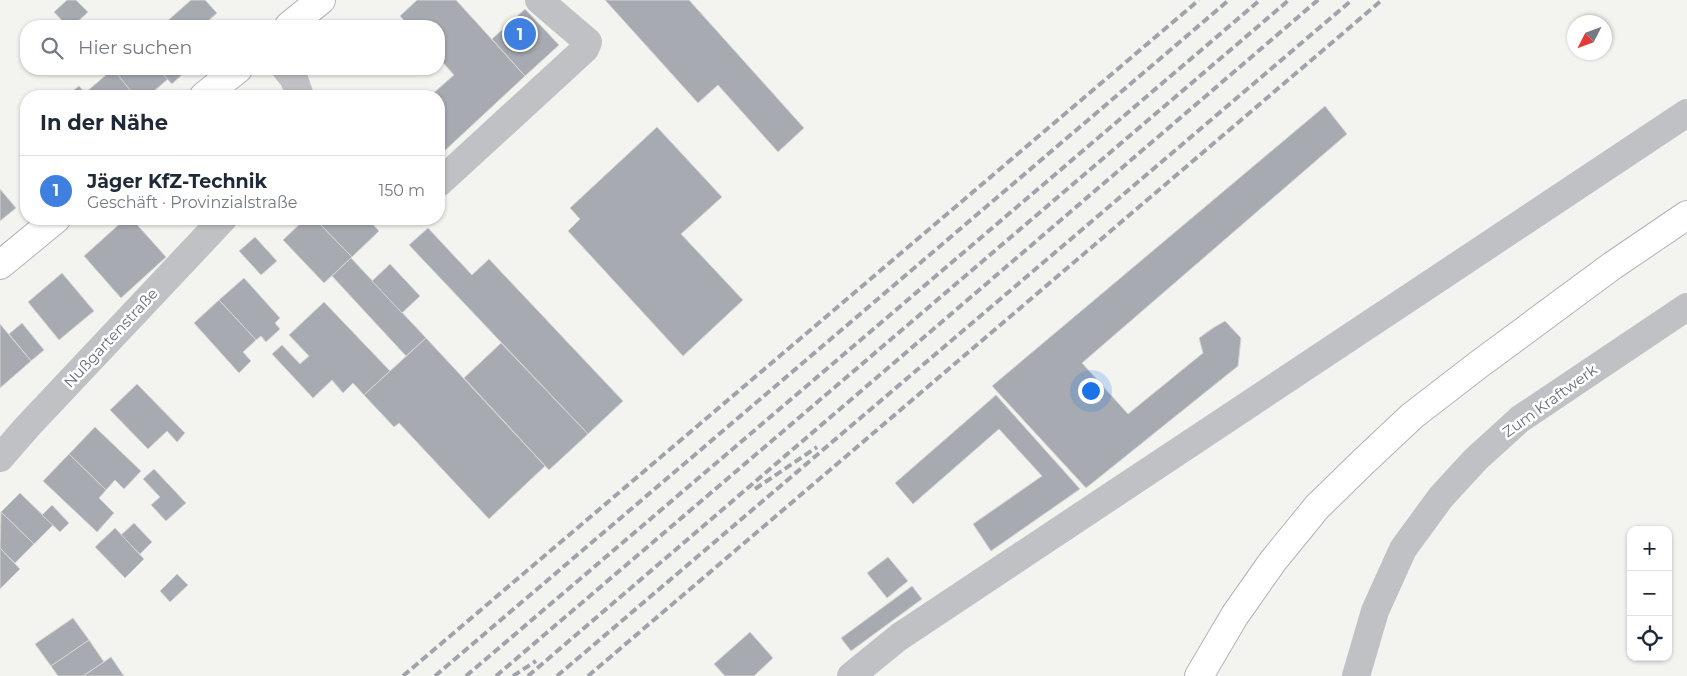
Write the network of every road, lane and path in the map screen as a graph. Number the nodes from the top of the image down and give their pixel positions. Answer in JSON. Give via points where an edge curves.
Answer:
{"nodes":[{"id":1,"x":321,"y":0,"type":"edge"},
{"id":2,"x":539,"y":0,"type":"edge"},
{"id":3,"x":296,"y":20,"type":"edge"},
{"id":4,"x":230,"y":75,"type":"edge"},
{"id":5,"x":291,"y":75,"type":"edge"},
{"id":6,"x":212,"y":90,"type":"edge"},
{"id":7,"x":298,"y":90,"type":"edge"},
{"id":8,"x":1687,"y":113,"type":"edge"},
{"id":9,"x":445,"y":177,"type":"edge"},
{"id":10,"x":1687,"y":215,"type":"edge"},
{"id":11,"x":49,"y":225,"type":"edge"},
{"id":12,"x":217,"y":225,"type":"edge"},
{"id":13,"x":0,"y":265,"type":"edge"},
{"id":14,"x":1687,"y":307,"type":"edge"},
{"id":15,"x":0,"y":458,"type":"edge"},
{"id":16,"x":851,"y":676,"type":"edge"},
{"id":17,"x":1200,"y":676,"type":"edge"},
{"id":18,"x":1356,"y":676,"type":"edge"}],
"edges":[{"from":1,"to":3,"type":"main road"},
{"from":2,"to":9,"type":"street","via":[[588,42],[585,49]]},
{"from":4,"to":6,"type":"main road"},
{"from":5,"to":7,"type":"street"},
{"from":8,"to":16,"type":"street","via":[[899,637]]},
{"from":10,"to":17,"type":"main road","via":[[1612,266],[1412,416],[1362,463],[1317,507],[1273,561],[1235,616]]},
{"from":11,"to":13,"type":"main road"},
{"from":12,"to":15,"type":"street","name":"Nußgartenstraße"},
{"from":14,"to":18,"type":"street","name":"Zum Kraftwerk","via":[[1520,419],[1441,497],[1404,550],[1387,584],[1375,611]]}]}
